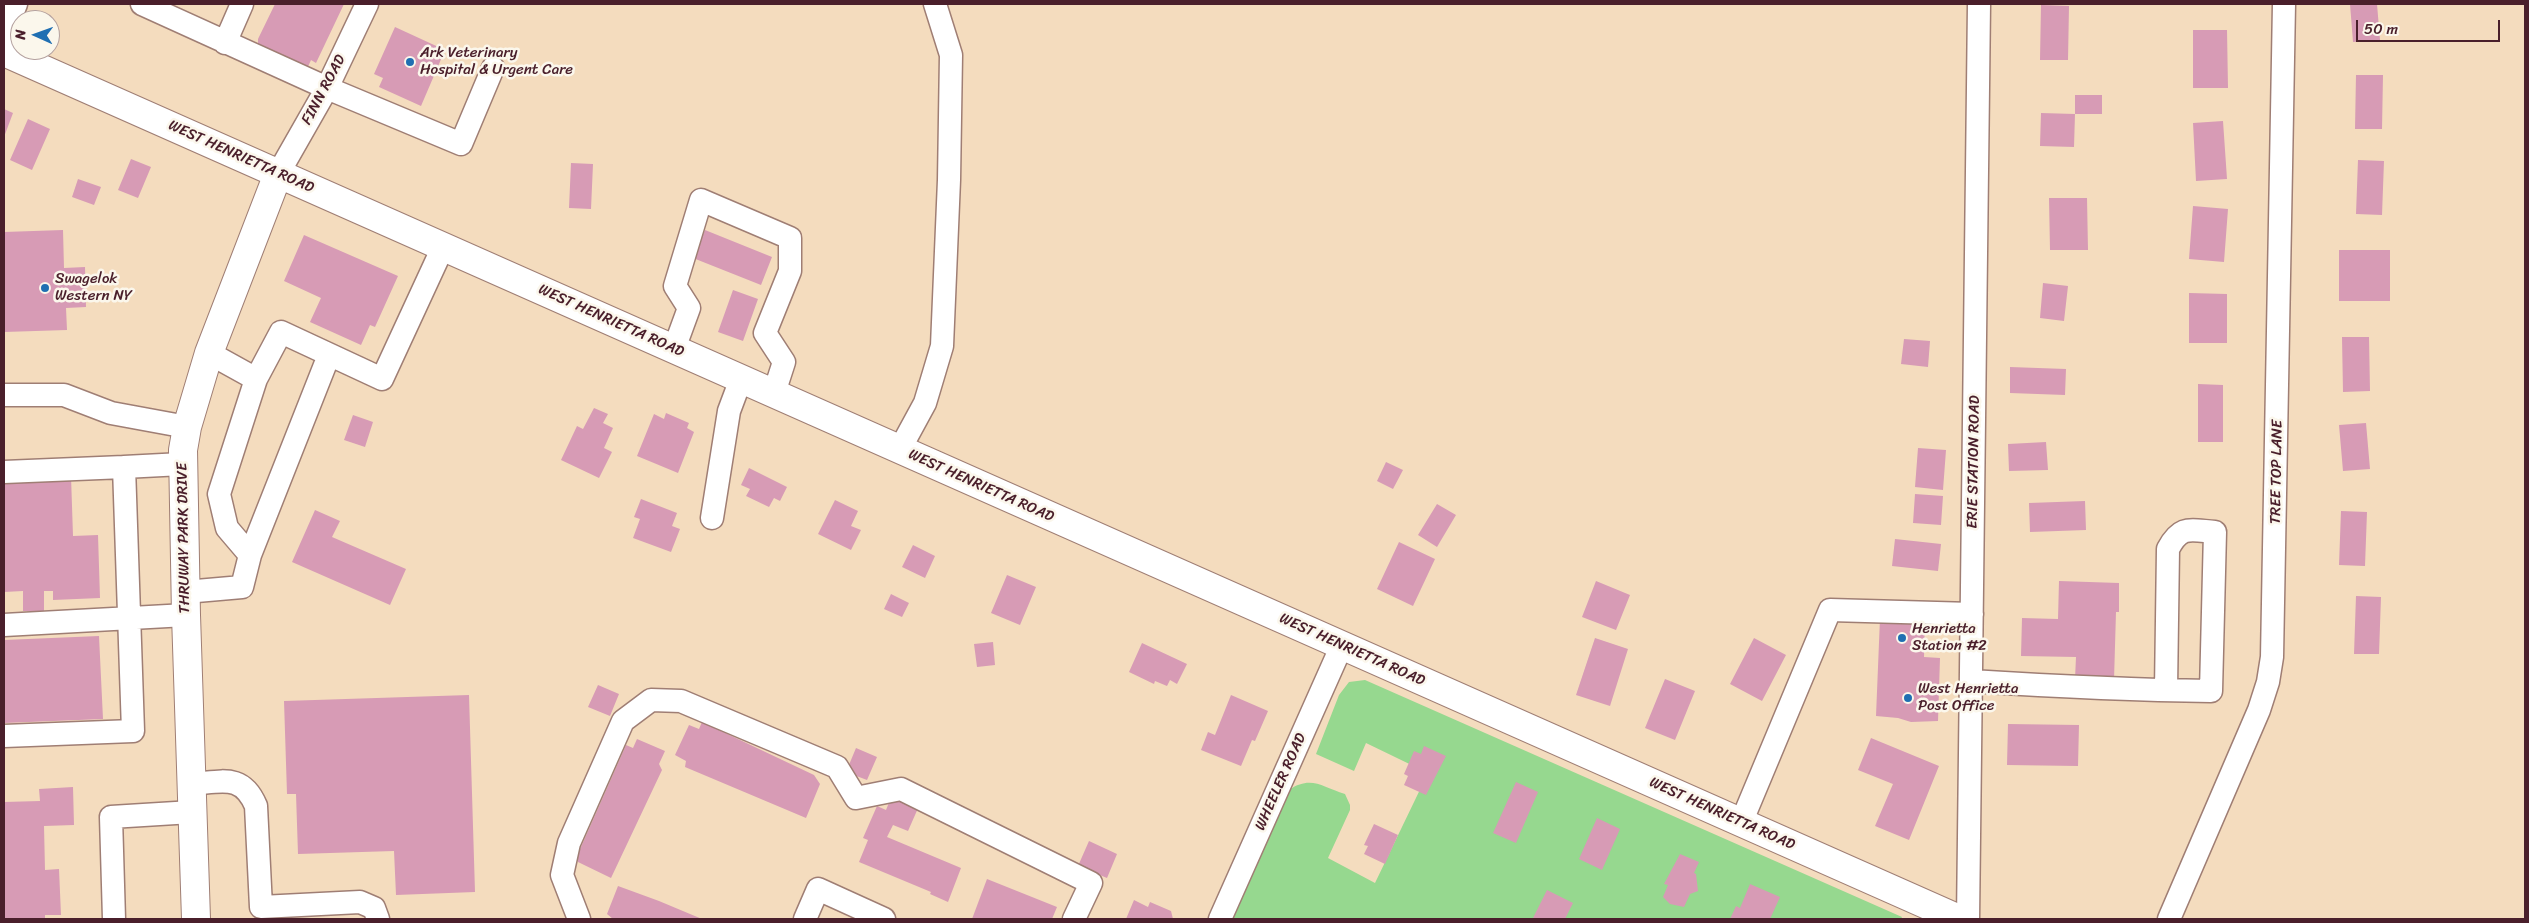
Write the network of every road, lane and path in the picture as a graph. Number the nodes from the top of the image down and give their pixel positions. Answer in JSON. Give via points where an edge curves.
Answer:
{"nodes":[{"id":1,"x":16,"y":4,"type":"edge"},
{"id":2,"x":142,"y":4,"type":"edge"},
{"id":3,"x":242,"y":4,"type":"edge"},
{"id":4,"x":367,"y":4,"type":"edge"},
{"id":5,"x":935,"y":4,"type":"edge"},
{"id":6,"x":1979,"y":4,"type":"edge"},
{"id":7,"x":2284,"y":4,"type":"edge"},
{"id":8,"x":4,"y":34,"type":"edge"},
{"id":9,"x":224,"y":43,"type":"junction"},
{"id":10,"x":4,"y":52,"type":"edge"},
{"id":11,"x":493,"y":68,"type":"dead end"},
{"id":12,"x":327,"y":88,"type":"junction"},
{"id":13,"x":278,"y":174,"type":"junction"},
{"id":14,"x":443,"y":247,"type":"junction"},
{"id":15,"x":674,"y":349,"type":"junction"},
{"id":16,"x":209,"y":352,"type":"junction"},
{"id":17,"x":330,"y":355,"type":"junction"},
{"id":18,"x":256,"y":379,"type":"junction"},
{"id":19,"x":741,"y":379,"type":"junction"},
{"id":20,"x":774,"y":393,"type":"junction"},
{"id":21,"x":4,"y":395,"type":"edge"},
{"id":22,"x":187,"y":427,"type":"junction"},
{"id":23,"x":900,"y":450,"type":"junction"},
{"id":24,"x":182,"y":464,"type":"junction"},
{"id":25,"x":124,"y":467,"type":"junction"},
{"id":26,"x":4,"y":472,"type":"edge"},
{"id":27,"x":712,"y":518,"type":"dead end"},
{"id":28,"x":250,"y":555,"type":"junction"},
{"id":29,"x":185,"y":603,"type":"junction"},
{"id":30,"x":1972,"y":614,"type":"junction"},
{"id":31,"x":129,"y":618,"type":"junction"},
{"id":32,"x":4,"y":625,"type":"edge"},
{"id":33,"x":1342,"y":645,"type":"junction"},
{"id":34,"x":1971,"y":681,"type":"junction"},
{"id":35,"x":2166,"y":690,"type":"junction"},
{"id":36,"x":4,"y":736,"type":"edge"},
{"id":37,"x":191,"y":784,"type":"junction"},
{"id":38,"x":192,"y":812,"type":"junction"},
{"id":39,"x":1742,"y":823,"type":"junction"},
{"id":40,"x":262,"y":913,"type":"edge"},
{"id":41,"x":114,"y":919,"type":"edge"},
{"id":42,"x":196,"y":919,"type":"edge"},
{"id":43,"x":378,"y":919,"type":"edge"},
{"id":44,"x":579,"y":919,"type":"edge"},
{"id":45,"x":805,"y":919,"type":"edge"},
{"id":46,"x":884,"y":919,"type":"edge"},
{"id":47,"x":1074,"y":919,"type":"edge"},
{"id":48,"x":1220,"y":919,"type":"edge"},
{"id":49,"x":1959,"y":919,"type":"edge"},
{"id":50,"x":1968,"y":919,"type":"edge"},
{"id":51,"x":2169,"y":919,"type":"edge"}],
"edges":[{"from":1,"to":8,"type":"street"},
{"from":2,"to":9,"type":"street"},
{"from":3,"to":9,"type":"street"},
{"from":4,"to":12,"type":"street","name":"FINN ROAD"},
{"from":5,"to":23,"type":"street","via":[[951,54],[942,346],[925,403]]},
{"from":6,"to":30,"type":"street","name":"ERIE STATION ROAD"},
{"from":7,"to":51,"type":"street","name":"TREE TOP LANE","via":[[2272,656],[2259,710]]},
{"from":9,"to":12,"type":"street"},
{"from":10,"to":13,"type":"main road","name":"WEST HENRIETTA ROAD"},
{"from":11,"to":12,"type":"street","via":[[461,144]]},
{"from":12,"to":13,"type":"street","name":"FINN ROAD"},
{"from":13,"to":14,"type":"main road","name":"WEST HENRIETTA ROAD"},
{"from":13,"to":16,"type":"main road","name":"THRUWAY PARK DRIVE"},
{"from":14,"to":15,"type":"main road","name":"WEST HENRIETTA ROAD"},
{"from":14,"to":17,"type":"street","via":[[382,379]]},
{"from":15,"to":19,"type":"main road","name":"WEST HENRIETTA ROAD"},
{"from":15,"to":20,"type":"street","via":[[689,308],[675,286],[701,200],[790,238],[790,271],[765,333],[784,362]]},
{"from":16,"to":18,"type":"street"},
{"from":16,"to":22,"type":"main road","name":"THRUWAY PARK DRIVE"},
{"from":17,"to":18,"type":"street","via":[[280,332]]},
{"from":17,"to":28,"type":"street"},
{"from":18,"to":28,"type":"street","via":[[219,494],[227,528]]},
{"from":19,"to":20,"type":"main road","name":"WEST HENRIETTA ROAD"},
{"from":19,"to":27,"type":"street","via":[[729,411]]},
{"from":20,"to":23,"type":"main road","name":"WEST HENRIETTA ROAD"},
{"from":21,"to":22,"type":"street","via":[[64,396],[111,413]]},
{"from":22,"to":24,"type":"main road","name":"THRUWAY PARK DRIVE"},
{"from":23,"to":33,"type":"main road","name":"WEST HENRIETTA ROAD"},
{"from":24,"to":25,"type":"street"},
{"from":24,"to":29,"type":"main road","name":"THRUWAY PARK DRIVE"},
{"from":25,"to":26,"type":"street"},
{"from":25,"to":31,"type":"street"},
{"from":28,"to":29,"type":"street","via":[[242,587]]},
{"from":29,"to":31,"type":"street"},
{"from":29,"to":37,"type":"main road","name":"THRUWAY PARK DRIVE"},
{"from":30,"to":34,"type":"street","name":"ERIE STATION ROAD"},
{"from":30,"to":39,"type":"street","via":[[1830,610]]},
{"from":31,"to":32,"type":"street"},
{"from":31,"to":36,"type":"street","via":[[133,731]]},
{"from":33,"to":39,"type":"main road","name":"WEST HENRIETTA ROAD"},
{"from":33,"to":48,"type":"street","name":"WHEELER ROAD"},
{"from":34,"to":35,"type":"street"},
{"from":34,"to":50,"type":"street","name":"ERIE STATION ROAD"},
{"from":35,"to":35,"type":"street","via":[[2211,691],[2215,532],[2189,530],[2176,535],[2168,550]]},
{"from":37,"to":38,"type":"main road","name":"THRUWAY PARK DRIVE"},
{"from":37,"to":40,"type":"street","via":[[224,781],[240,784],[250,792],[256,806]]},
{"from":38,"to":41,"type":"street","via":[[111,817]]},
{"from":38,"to":42,"type":"main road","name":"THRUWAY PARK DRIVE"},
{"from":39,"to":49,"type":"main road","name":"WEST HENRIETTA ROAD"},
{"from":40,"to":43,"type":"street","via":[[360,902],[374,908]]},
{"from":44,"to":47,"type":"street","via":[[562,875],[569,843],[623,721],[651,700],[681,701],[836,766],[856,798],[901,789],[1091,883]]},
{"from":45,"to":46,"type":"street","via":[[818,890]]}]}
